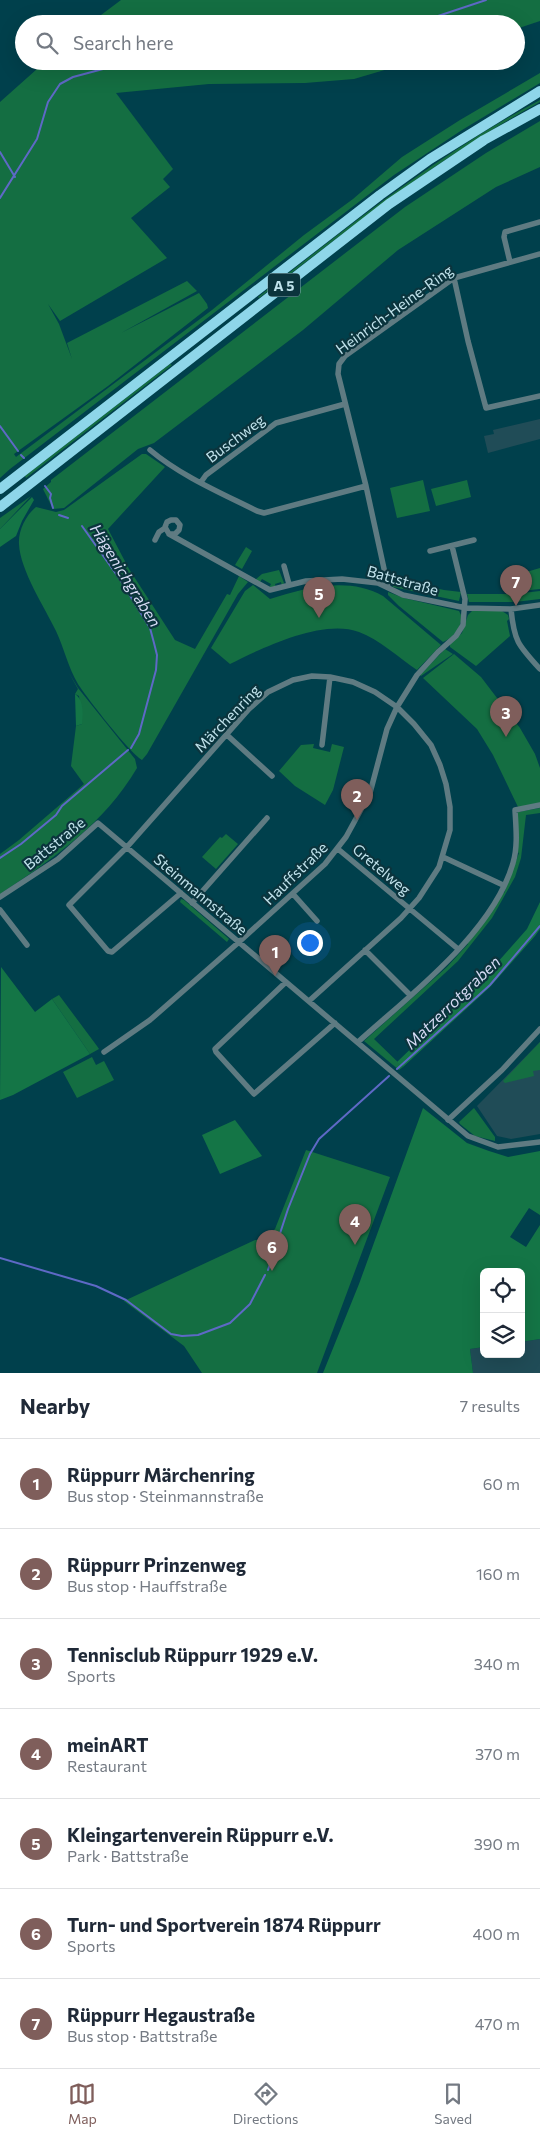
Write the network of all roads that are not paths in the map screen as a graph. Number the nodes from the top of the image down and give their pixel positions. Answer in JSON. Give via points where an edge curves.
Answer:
{"nodes":[{"id":1,"x":540,"y":91,"type":"edge"},
{"id":2,"x":539,"y":109,"type":"edge"},
{"id":3,"x":540,"y":222,"type":"edge"},
{"id":4,"x":540,"y":254,"type":"edge"},
{"id":5,"x":510,"y":262,"type":"junction"},
{"id":6,"x":454,"y":278,"type":"junction"},
{"id":7,"x":540,"y":396,"type":"edge"},
{"id":8,"x":345,"y":404,"type":"junction"},
{"id":9,"x":150,"y":450,"type":"dead end"},
{"id":10,"x":201,"y":482,"type":"junction"},
{"id":11,"x":366,"y":486,"type":"junction"},
{"id":12,"x":0,"y":489,"type":"edge"},
{"id":13,"x":0,"y":507,"type":"edge"},
{"id":14,"x":165,"y":528,"type":"junction"},
{"id":15,"x":169,"y":534,"type":"junction"},
{"id":16,"x":155,"y":540,"type":"dead end"},
{"id":17,"x":474,"y":540,"type":"dead end"},
{"id":18,"x":452,"y":546,"type":"junction"},
{"id":19,"x":430,"y":551,"type":"dead end"},
{"id":20,"x":284,"y":566,"type":"dead end"},
{"id":21,"x":289,"y":584,"type":"junction"},
{"id":22,"x":388,"y":587,"type":"junction"},
{"id":23,"x":540,"y":605,"type":"edge"},
{"id":24,"x":466,"y":608,"type":"junction"},
{"id":25,"x":511,"y":609,"type":"junction"},
{"id":26,"x":540,"y":669,"type":"edge"},
{"id":27,"x":330,"y":677,"type":"junction"},
{"id":28,"x":397,"y":707,"type":"junction"},
{"id":29,"x":226,"y":735,"type":"junction"},
{"id":30,"x":322,"y":745,"type":"dead end"},
{"id":31,"x":272,"y":776,"type":"dead end"},
{"id":32,"x":540,"y":805,"type":"edge"},
{"id":33,"x":267,"y":818,"type":"dead end"},
{"id":34,"x":98,"y":823,"type":"joint"},
{"id":35,"x":127,"y":847,"type":"junction"},
{"id":36,"x":338,"y":849,"type":"junction"},
{"id":37,"x":442,"y":857,"type":"junction"},
{"id":38,"x":504,"y":885,"type":"junction"},
{"id":39,"x":181,"y":893,"type":"junction"},
{"id":40,"x":292,"y":894,"type":"junction"},
{"id":41,"x":0,"y":897,"type":"edge"},
{"id":42,"x":192,"y":902,"type":"junction"},
{"id":43,"x":410,"y":909,"type":"junction"},
{"id":44,"x":0,"y":910,"type":"edge"},
{"id":45,"x":317,"y":921,"type":"dead end"},
{"id":46,"x":239,"y":942,"type":"junction"},
{"id":47,"x":27,"y":945,"type":"dead end"},
{"id":48,"x":458,"y":949,"type":"junction"},
{"id":49,"x":366,"y":950,"type":"junction"},
{"id":50,"x":286,"y":982,"type":"junction"},
{"id":51,"x":410,"y":995,"type":"junction"},
{"id":52,"x":309,"y":1001,"type":"junction"},
{"id":53,"x":335,"y":1023,"type":"junction"},
{"id":54,"x":540,"y":1029,"type":"edge"},
{"id":55,"x":358,"y":1042,"type":"junction"},
{"id":56,"x":104,"y":1052,"type":"dead end"},
{"id":57,"x":448,"y":1120,"type":"junction"},
{"id":58,"x":540,"y":1142,"type":"edge"}],
"edges":[{"from":1,"to":12,"type":"highway","number":"A 5","via":[[438,153],[380,195]]},
{"from":2,"to":13,"type":"highway","number":"A 5","via":[[484,140],[389,204]]},
{"from":3,"to":5,"type":"street","via":[[505,232]]},
{"from":4,"to":5,"type":"street","name":"Heinrich-Heine-Ring"},
{"from":5,"to":6,"type":"street","name":"Heinrich-Heine-Ring"},
{"from":6,"to":7,"type":"street","via":[[486,408]]},
{"from":6,"to":8,"type":"street","name":"Heinrich-Heine-Ring","via":[[341,360],[337,368]]},
{"from":8,"to":10,"type":"street","name":"Buschweg","via":[[276,423]]},
{"from":8,"to":11,"type":"street","name":"Heinrich-Heine-Ring"},
{"from":9,"to":10,"type":"street"},
{"from":10,"to":11,"type":"street","via":[[264,513]]},
{"from":11,"to":22,"type":"street","name":"Heinrich-Heine-Ring"},
{"from":14,"to":15,"type":"street"},
{"from":14,"to":15,"type":"street","via":[[169,520],[178,522],[178,532]]},
{"from":14,"to":16,"type":"street"},
{"from":15,"to":21,"type":"street","name":"Battstraße","via":[[270,590]]},
{"from":17,"to":18,"type":"street"},
{"from":18,"to":19,"type":"street"},
{"from":18,"to":24,"type":"street"},
{"from":20,"to":21,"type":"street"},
{"from":21,"to":22,"type":"street","name":"Battstraße","via":[[342,579]]},
{"from":22,"to":24,"type":"street","name":"Battstraße","via":[[402,595]]},
{"from":23,"to":25,"type":"street","name":"Battstraße"},
{"from":24,"to":25,"type":"street","name":"Battstraße"},
{"from":24,"to":28,"type":"street","name":"Hauffstraße","via":[[461,630],[417,675]]},
{"from":25,"to":26,"type":"street","via":[[515,638]]},
{"from":27,"to":28,"type":"street","name":"Märchenring","via":[[368,688]]},
{"from":27,"to":29,"type":"street","name":"Märchenring","via":[[300,678],[273,689],[256,702]]},
{"from":27,"to":30,"type":"street"},
{"from":28,"to":36,"type":"street","name":"Hauffstraße","via":[[387,729],[370,793],[360,816]]},
{"from":28,"to":37,"type":"street","name":"Märchenring","via":[[425,738],[444,774],[451,822]]},
{"from":29,"to":31,"type":"street"},
{"from":29,"to":35,"type":"street","name":"Märchenring"},
{"from":32,"to":38,"type":"street","via":[[515,810],[516,846]]},
{"from":33,"to":42,"type":"street"},
{"from":34,"to":35,"type":"street","name":"Steinmannstraße"},
{"from":34,"to":41,"type":"street","name":"Battstraße","via":[[58,859]]},
{"from":35,"to":39,"type":"street","name":"Steinmannstraße"},
{"from":35,"to":39,"type":"street","name":"Märchenring","via":[[69,905],[108,951],[116,950]]},
{"from":36,"to":40,"type":"street","name":"Hauffstraße"},
{"from":36,"to":43,"type":"street","name":"Gretelweg"},
{"from":37,"to":38,"type":"street"},
{"from":37,"to":43,"type":"street","name":"Märchenring","via":[[429,885]]},
{"from":38,"to":48,"type":"street","via":[[487,913]]},
{"from":39,"to":42,"type":"street","name":"Steinmannstraße"},
{"from":40,"to":45,"type":"street"},
{"from":40,"to":46,"type":"street","name":"Hauffstraße"},
{"from":42,"to":46,"type":"street","name":"Steinmannstraße"},
{"from":43,"to":48,"type":"street","name":"Gretelweg"},
{"from":43,"to":49,"type":"street","name":"Märchenring"},
{"from":44,"to":47,"type":"street"},
{"from":46,"to":50,"type":"street","name":"Steinmannstraße"},
{"from":46,"to":56,"type":"street","name":"Hauffstraße","via":[[150,1020]]},
{"from":48,"to":51,"type":"street"},
{"from":49,"to":51,"type":"street"},
{"from":49,"to":52,"type":"street","name":"Märchenring"},
{"from":50,"to":52,"type":"street","name":"Steinmannstraße"},
{"from":50,"to":53,"type":"street","via":[[215,1048],[254,1094]]},
{"from":51,"to":55,"type":"street"},
{"from":52,"to":53,"type":"street","name":"Steinmannstraße"},
{"from":53,"to":55,"type":"street","name":"Steinmannstraße"},
{"from":54,"to":57,"type":"street"},
{"from":55,"to":57,"type":"street","name":"Steinmannstraße"},
{"from":57,"to":58,"type":"street","name":"Steinmannstraße","via":[[468,1136],[498,1147]]}]}
